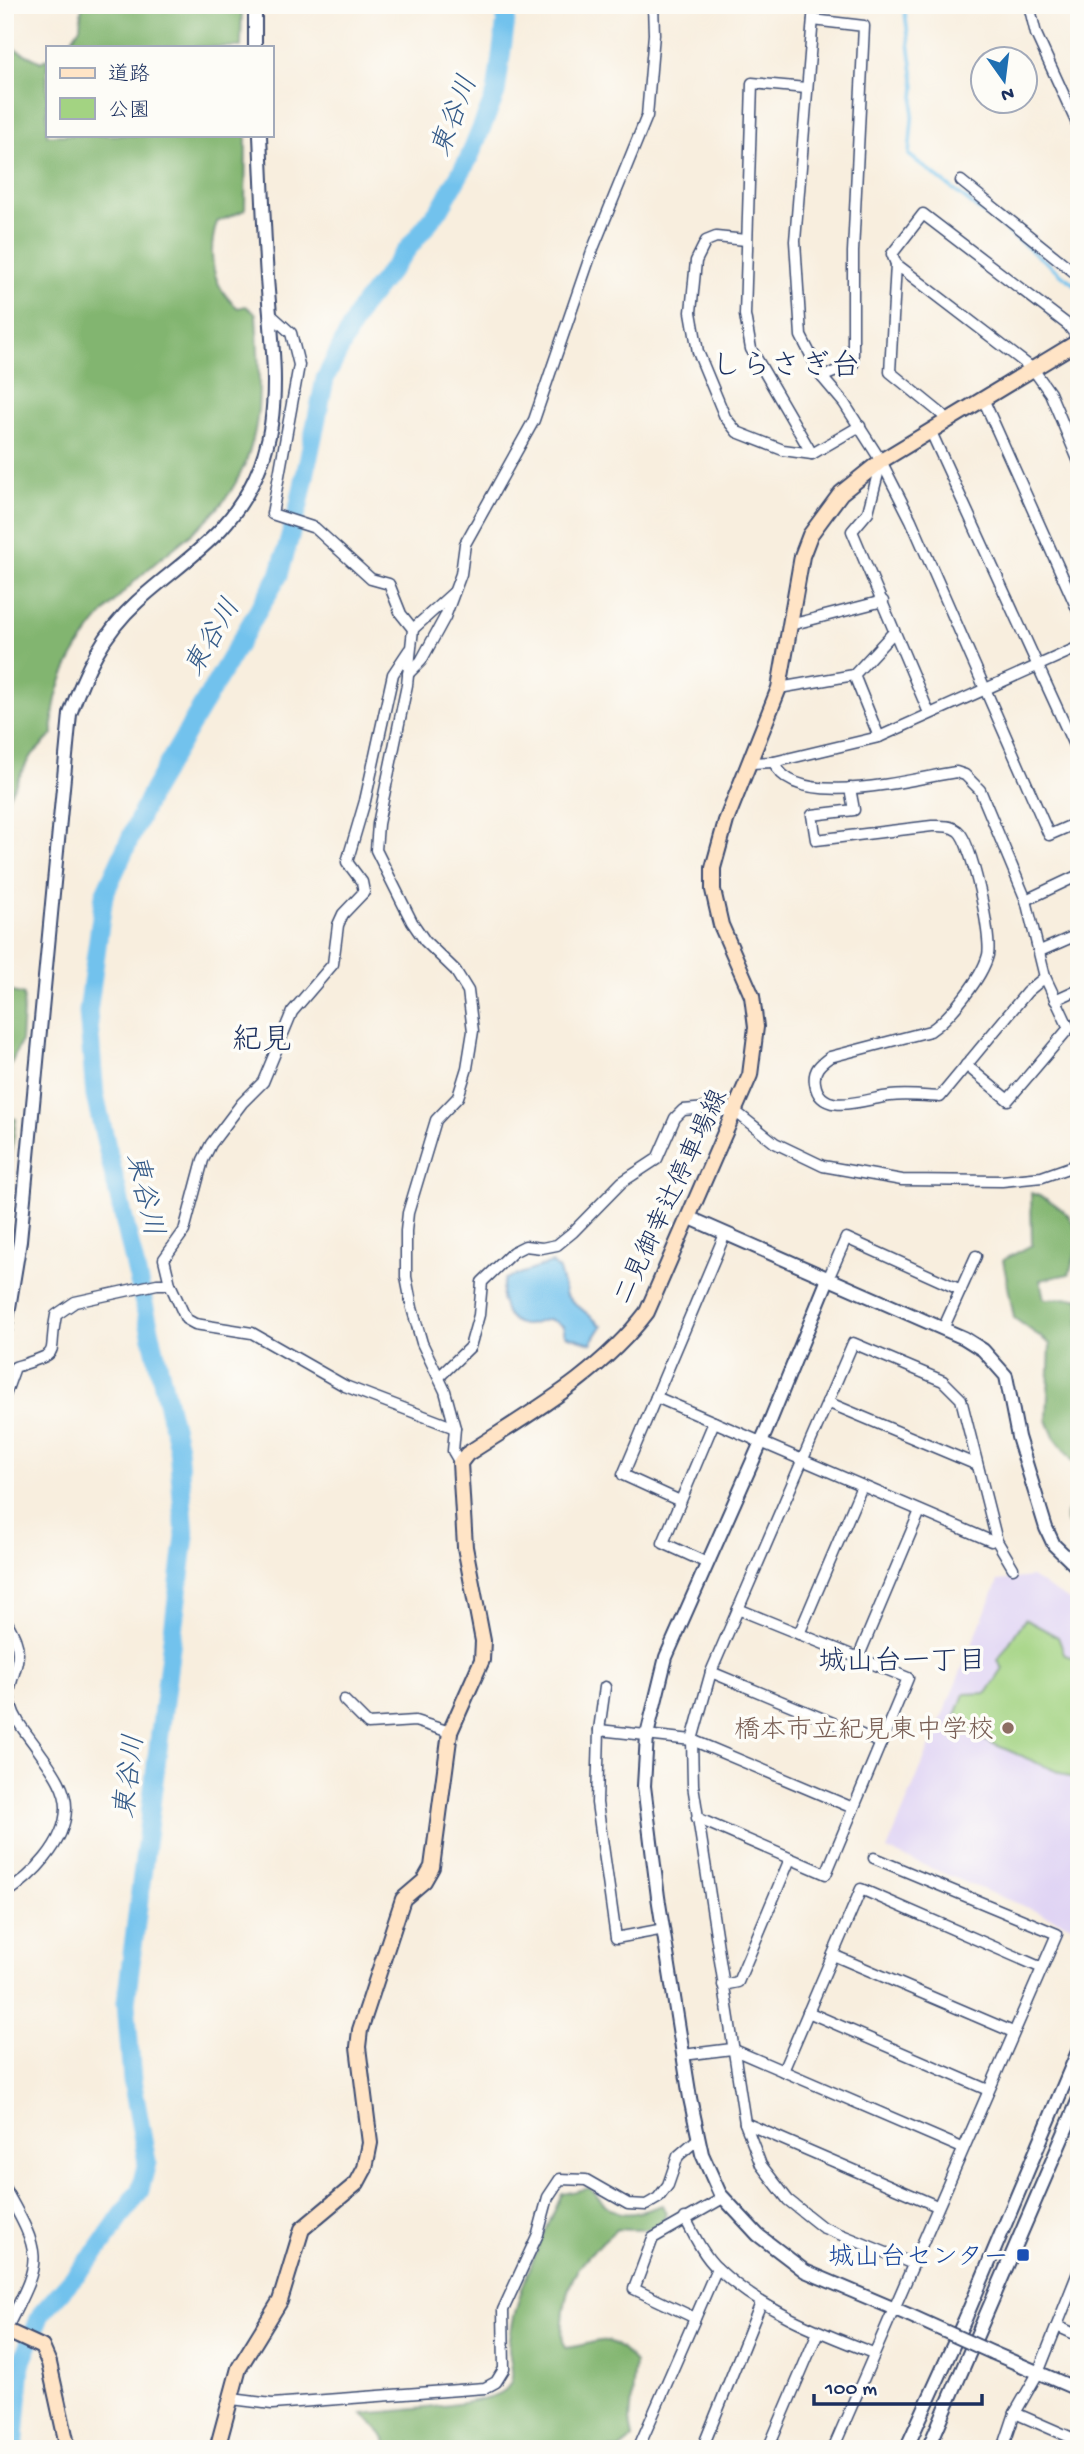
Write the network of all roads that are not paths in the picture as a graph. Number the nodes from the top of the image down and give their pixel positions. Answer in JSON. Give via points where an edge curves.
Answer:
{"nodes":[{"id":1,"x":255,"y":5,"type":"edge"},
{"id":2,"x":653,"y":5,"type":"edge"},
{"id":3,"x":814,"y":5,"type":"edge"},
{"id":4,"x":1029,"y":5,"type":"edge"},
{"id":5,"x":813,"y":20,"type":"junction"},
{"id":6,"x":255,"y":46,"type":"edge"},
{"id":7,"x":806,"y":88,"type":"junction"},
{"id":8,"x":1079,"y":128,"type":"edge"},
{"id":9,"x":260,"y":136,"type":"edge"},
{"id":10,"x":961,"y":181,"type":"dead end"},
{"id":11,"x":746,"y":240,"type":"junction"},
{"id":12,"x":896,"y":264,"type":"junction"},
{"id":13,"x":1079,"y":276,"type":"edge"},
{"id":14,"x":271,"y":314,"type":"junction"},
{"id":15,"x":1077,"y":345,"type":"edge"},
{"id":16,"x":1033,"y":369,"type":"junction"},
{"id":17,"x":822,"y":377,"type":"junction"},
{"id":18,"x":984,"y":401,"type":"junction"},
{"id":19,"x":949,"y":419,"type":"junction"},
{"id":20,"x":860,"y":426,"type":"junction"},
{"id":21,"x":931,"y":432,"type":"junction"},
{"id":22,"x":812,"y":454,"type":"junction"},
{"id":23,"x":881,"y":461,"type":"junction"},
{"id":24,"x":1079,"y":462,"type":"edge"},
{"id":25,"x":454,"y":592,"type":"junction"},
{"id":26,"x":883,"y":601,"type":"junction"},
{"id":27,"x":1079,"y":613,"type":"edge"},
{"id":28,"x":790,"y":625,"type":"junction"},
{"id":29,"x":413,"y":629,"type":"junction"},
{"id":30,"x":893,"y":633,"type":"junction"},
{"id":31,"x":1079,"y":647,"type":"edge"},
{"id":32,"x":409,"y":649,"type":"junction"},
{"id":33,"x":1037,"y":666,"type":"junction"},
{"id":34,"x":408,"y":674,"type":"junction"},
{"id":35,"x":854,"y":675,"type":"junction"},
{"id":36,"x":779,"y":688,"type":"junction"},
{"id":37,"x":985,"y":691,"type":"junction"},
{"id":38,"x":929,"y":713,"type":"junction"},
{"id":39,"x":879,"y":737,"type":"junction"},
{"id":40,"x":1079,"y":756,"type":"edge"},
{"id":41,"x":774,"y":762,"type":"junction"},
{"id":42,"x":751,"y":763,"type":"junction"},
{"id":43,"x":850,"y":788,"type":"junction"},
{"id":44,"x":1079,"y":822,"type":"edge"},
{"id":45,"x":1079,"y":875,"type":"edge"},
{"id":46,"x":1026,"y":900,"type":"junction"},
{"id":47,"x":1079,"y":934,"type":"edge"},
{"id":48,"x":1040,"y":951,"type":"junction"},
{"id":49,"x":1045,"y":977,"type":"junction"},
{"id":50,"x":1079,"y":989,"type":"edge"},
{"id":51,"x":1055,"y":1000,"type":"junction"},
{"id":52,"x":966,"y":1065,"type":"junction"},
{"id":53,"x":736,"y":1112,"type":"junction"},
{"id":54,"x":1079,"y":1164,"type":"edge"},
{"id":55,"x":690,"y":1218,"type":"junction"},
{"id":56,"x":725,"y":1234,"type":"junction"},
{"id":57,"x":976,"y":1256,"type":"dead end"},
{"id":58,"x":828,"y":1279,"type":"junction"},
{"id":59,"x":170,"y":1284,"type":"junction"},
{"id":60,"x":961,"y":1290,"type":"junction"},
{"id":61,"x":943,"y":1329,"type":"junction"},
{"id":62,"x":5,"y":1332,"type":"edge"},
{"id":63,"x":439,"y":1377,"type":"junction"},
{"id":64,"x":5,"y":1395,"type":"edge"},
{"id":65,"x":656,"y":1397,"type":"junction"},
{"id":66,"x":827,"y":1402,"type":"junction"},
{"id":67,"x":714,"y":1423,"type":"junction"},
{"id":68,"x":455,"y":1427,"type":"junction"},
{"id":69,"x":761,"y":1443,"type":"junction"},
{"id":70,"x":802,"y":1460,"type":"junction"},
{"id":71,"x":460,"y":1463,"type":"junction"},
{"id":72,"x":977,"y":1465,"type":"junction"},
{"id":73,"x":862,"y":1486,"type":"junction"},
{"id":74,"x":680,"y":1501,"type":"junction"},
{"id":75,"x":920,"y":1511,"type":"junction"},
{"id":76,"x":991,"y":1541,"type":"dead end"},
{"id":77,"x":707,"y":1563,"type":"junction"},
{"id":78,"x":1013,"y":1569,"type":"dead end"},
{"id":79,"x":1079,"y":1570,"type":"edge"},
{"id":80,"x":738,"y":1609,"type":"junction"},
{"id":81,"x":5,"y":1618,"type":"edge"},
{"id":82,"x":799,"y":1634,"type":"junction"},
{"id":83,"x":858,"y":1658,"type":"junction"},
{"id":84,"x":711,"y":1672,"type":"junction"},
{"id":85,"x":605,"y":1687,"type":"dead end"},
{"id":86,"x":344,"y":1700,"type":"dead end"},
{"id":87,"x":599,"y":1730,"type":"junction"},
{"id":88,"x":450,"y":1732,"type":"junction"},
{"id":89,"x":647,"y":1735,"type":"junction"},
{"id":90,"x":692,"y":1740,"type":"junction"},
{"id":91,"x":881,"y":1743,"type":"junction"},
{"id":92,"x":853,"y":1808,"type":"junction"},
{"id":93,"x":697,"y":1818,"type":"junction"},
{"id":94,"x":790,"y":1858,"type":"junction"},
{"id":95,"x":874,"y":1858,"type":"dead end"},
{"id":96,"x":5,"y":1894,"type":"edge"},
{"id":97,"x":664,"y":1929,"type":"junction"},
{"id":98,"x":832,"y":1955,"type":"junction"},
{"id":99,"x":1042,"y":1968,"type":"junction"},
{"id":100,"x":723,"y":1985,"type":"junction"},
{"id":101,"x":808,"y":2012,"type":"junction"},
{"id":102,"x":1013,"y":2032,"type":"junction"},
{"id":103,"x":732,"y":2049,"type":"junction"},
{"id":104,"x":1079,"y":2049,"type":"edge"},
{"id":105,"x":683,"y":2055,"type":"junction"},
{"id":106,"x":783,"y":2071,"type":"junction"},
{"id":107,"x":988,"y":2090,"type":"junction"},
{"id":108,"x":1079,"y":2099,"type":"edge"},
{"id":109,"x":745,"y":2123,"type":"junction"},
{"id":110,"x":699,"y":2138,"type":"junction"},
{"id":111,"x":962,"y":2148,"type":"junction"},
{"id":112,"x":5,"y":2189,"type":"edge"},
{"id":113,"x":723,"y":2198,"type":"junction"},
{"id":114,"x":937,"y":2206,"type":"junction"},
{"id":115,"x":685,"y":2218,"type":"junction"},
{"id":116,"x":911,"y":2263,"type":"junction"},
{"id":117,"x":717,"y":2268,"type":"junction"},
{"id":118,"x":1079,"y":2270,"type":"edge"},
{"id":119,"x":761,"y":2303,"type":"junction"},
{"id":120,"x":893,"y":2308,"type":"junction"},
{"id":121,"x":695,"y":2318,"type":"junction"},
{"id":122,"x":1057,"y":2326,"type":"junction"},
{"id":123,"x":6,"y":2331,"type":"edge"},
{"id":124,"x":818,"y":2332,"type":"junction"},
{"id":125,"x":1079,"y":2336,"type":"edge"},
{"id":126,"x":873,"y":2353,"type":"junction"},
{"id":127,"x":1038,"y":2372,"type":"junction"},
{"id":128,"x":1079,"y":2390,"type":"edge"},
{"id":129,"x":232,"y":2399,"type":"junction"},
{"id":130,"x":1015,"y":2413,"type":"junction"},
{"id":131,"x":1079,"y":2441,"type":"edge"},
{"id":132,"x":68,"y":2449,"type":"edge"},
{"id":133,"x":216,"y":2449,"type":"edge"},
{"id":134,"x":638,"y":2449,"type":"edge"},
{"id":135,"x":702,"y":2449,"type":"edge"},
{"id":136,"x":768,"y":2449,"type":"edge"},
{"id":137,"x":833,"y":2449,"type":"edge"},
{"id":138,"x":906,"y":2449,"type":"edge"},
{"id":139,"x":928,"y":2449,"type":"edge"},
{"id":140,"x":1003,"y":2449,"type":"edge"}],
"edges":[{"from":1,"to":6,"type":"street"},
{"from":2,"to":25,"type":"street","via":[[648,116],[592,251],[534,420],[465,544]]},
{"from":3,"to":5,"type":"street"},
{"from":4,"to":8,"type":"street","via":[[1036,34]]},
{"from":5,"to":7,"type":"street"},
{"from":5,"to":17,"type":"street","via":[[864,26],[853,252],[853,364]]},
{"from":7,"to":11,"type":"street","via":[[752,83]]},
{"from":7,"to":17,"type":"street","via":[[795,241],[797,308],[801,336]]},
{"from":9,"to":14,"type":"street"},
{"from":10,"to":13,"type":"street"},
{"from":11,"to":22,"type":"street","via":[[745,315],[751,349]]},
{"from":11,"to":22,"type":"street","via":[[716,237],[706,241],[696,261],[691,312],[698,352],[725,417],[737,432],[783,450]]},
{"from":12,"to":15,"type":"street","via":[[892,254],[923,214],[1068,325]]},
{"from":12,"to":16,"type":"street"},
{"from":12,"to":19,"type":"street","via":[[890,372]]},
{"from":14,"to":29,"type":"street","via":[[291,333],[299,365],[272,514],[310,527],[371,579],[389,584],[401,614]]},
{"from":14,"to":62,"type":"street","via":[[274,422],[252,482],[221,528],[135,603],[108,633],[82,678],[70,714],[20,1241]]},
{"from":15,"to":16,"type":"main road","name":"二見御幸辻停車場線"},
{"from":16,"to":18,"type":"main road","name":"二見御幸辻停車場線"},
{"from":16,"to":24,"type":"street","via":[[1050,393]]},
{"from":17,"to":20,"type":"street"},
{"from":18,"to":19,"type":"main road","name":"二見御幸辻停車場線"},
{"from":18,"to":27,"type":"street"},
{"from":19,"to":21,"type":"main road","name":"二見御幸辻停車場線"},
{"from":20,"to":22,"type":"street"},
{"from":20,"to":23,"type":"street"},
{"from":21,"to":23,"type":"main road","name":"二見御幸辻停車場線"},
{"from":21,"to":33,"type":"street"},
{"from":23,"to":26,"type":"street","via":[[867,512],[852,531]]},
{"from":23,"to":28,"type":"main road","name":"二見御幸辻停車場線","via":[[841,493],[810,535]]},
{"from":23,"to":37,"type":"street"},
{"from":25,"to":29,"type":"street"},
{"from":25,"to":34,"type":"street","via":[[421,661]]},
{"from":26,"to":28,"type":"street"},
{"from":26,"to":30,"type":"street"},
{"from":28,"to":36,"type":"main road","name":"二見御幸辻停車場線"},
{"from":29,"to":32,"type":"street"},
{"from":30,"to":35,"type":"street"},
{"from":30,"to":38,"type":"street"},
{"from":31,"to":33,"type":"street"},
{"from":32,"to":34,"type":"street"},
{"from":32,"to":59,"type":"street","via":[[393,674],[347,862],[364,891],[343,914],[333,964],[292,1012],[263,1082],[242,1103],[203,1160],[184,1231],[164,1259]]},
{"from":33,"to":37,"type":"street"},
{"from":33,"to":40,"type":"street"},
{"from":34,"to":63,"type":"street","via":[[376,850],[412,922],[468,991],[473,1031],[458,1097],[436,1120],[406,1231],[406,1277],[412,1308]]},
{"from":35,"to":36,"type":"street"},
{"from":35,"to":39,"type":"street"},
{"from":36,"to":42,"type":"main road","name":"二見御幸辻停車場線"},
{"from":37,"to":38,"type":"street"},
{"from":37,"to":44,"type":"street","via":[[1049,835]]},
{"from":38,"to":39,"type":"street"},
{"from":39,"to":41,"type":"street"},
{"from":41,"to":42,"type":"street"},
{"from":41,"to":43,"type":"street","via":[[779,774],[805,787]]},
{"from":42,"to":53,"type":"main road","name":"二見御幸辻停車場線","via":[[726,821],[713,868],[721,925],[752,996],[756,1027],[750,1075]]},
{"from":43,"to":46,"type":"street","via":[[956,772],[965,775],[980,790]]},
{"from":43,"to":52,"type":"street","via":[[854,810],[812,815],[816,841],[932,826],[959,831],[974,873],[989,945],[981,972],[940,1024],[930,1031],[830,1057],[817,1069],[815,1087],[824,1100],[835,1104],[892,1095],[940,1097]]},
{"from":45,"to":46,"type":"street"},
{"from":46,"to":48,"type":"street"},
{"from":47,"to":48,"type":"street"},
{"from":48,"to":49,"type":"street"},
{"from":49,"to":51,"type":"street"},
{"from":49,"to":52,"type":"street"},
{"from":50,"to":51,"type":"street"},
{"from":51,"to":52,"type":"street","via":[[1069,1028],[1008,1100]]},
{"from":53,"to":54,"type":"street","via":[[775,1143],[823,1166],[902,1180],[1002,1181],[1042,1177]]},
{"from":53,"to":55,"type":"main road","name":"二見御幸辻停車場線"},
{"from":53,"to":63,"type":"street","via":[[683,1110],[657,1158],[622,1182],[573,1232],[557,1245],[525,1246],[513,1252],[482,1282],[470,1347]]},
{"from":55,"to":56,"type":"street"},
{"from":55,"to":71,"type":"main road","name":"二見御幸辻停車場線","via":[[647,1312],[623,1343],[577,1382]]},
{"from":56,"to":58,"type":"street"},
{"from":56,"to":65,"type":"street"},
{"from":57,"to":60,"type":"street"},
{"from":58,"to":60,"type":"street","via":[[846,1238]]},
{"from":58,"to":61,"type":"street"},
{"from":58,"to":69,"type":"street"},
{"from":59,"to":64,"type":"street","via":[[75,1303],[56,1315],[55,1346],[47,1357],[15,1367]]},
{"from":59,"to":68,"type":"street","via":[[186,1319],[195,1324],[252,1333],[345,1386]]},
{"from":60,"to":61,"type":"street"},
{"from":61,"to":79,"type":"street","via":[[984,1350],[1006,1376],[1018,1437],[1046,1528],[1054,1545]]},
{"from":63,"to":68,"type":"street"},
{"from":65,"to":67,"type":"street"},
{"from":65,"to":74,"type":"street","via":[[623,1475]]},
{"from":66,"to":70,"type":"street"},
{"from":66,"to":72,"type":"street"},
{"from":66,"to":72,"type":"street","via":[[853,1343],[943,1381],[961,1399]]},
{"from":67,"to":69,"type":"street"},
{"from":67,"to":74,"type":"street"},
{"from":68,"to":71,"type":"street","via":[[453,1451]]},
{"from":69,"to":70,"type":"street"},
{"from":69,"to":77,"type":"street"},
{"from":70,"to":73,"type":"street"},
{"from":70,"to":80,"type":"street"},
{"from":71,"to":88,"type":"main road","via":[[465,1547],[484,1641],[482,1660]]},
{"from":72,"to":78,"type":"street","via":[[997,1541]]},
{"from":73,"to":75,"type":"street"},
{"from":73,"to":82,"type":"street"},
{"from":74,"to":77,"type":"street","via":[[663,1543]]},
{"from":75,"to":76,"type":"street"},
{"from":75,"to":83,"type":"street"},
{"from":77,"to":89,"type":"street","via":[[666,1657]]},
{"from":80,"to":82,"type":"street"},
{"from":80,"to":84,"type":"street"},
{"from":81,"to":96,"type":"street","via":[[18,1654],[8,1693],[10,1704],[58,1780],[66,1808],[61,1829],[43,1861]]},
{"from":82,"to":83,"type":"street"},
{"from":83,"to":91,"type":"street","via":[[908,1678]]},
{"from":84,"to":90,"type":"street"},
{"from":84,"to":91,"type":"street"},
{"from":85,"to":87,"type":"street"},
{"from":86,"to":88,"type":"street","via":[[368,1724],[415,1721]]},
{"from":87,"to":89,"type":"street"},
{"from":87,"to":97,"type":"street","via":[[597,1803],[616,1938]]},
{"from":88,"to":129,"type":"main road","via":[[432,1867],[403,1899],[360,2029],[358,2047],[370,2143],[365,2168],[357,2183],[302,2229],[280,2301],[248,2350]]},
{"from":89,"to":90,"type":"street"},
{"from":89,"to":97,"type":"street","via":[[644,1786]]},
{"from":90,"to":92,"type":"street"},
{"from":90,"to":93,"type":"street"},
{"from":91,"to":92,"type":"street"},
{"from":92,"to":94,"type":"street","via":[[826,1874]]},
{"from":93,"to":94,"type":"street"},
{"from":93,"to":100,"type":"street"},
{"from":94,"to":100,"type":"street","via":[[738,1982]]},
{"from":95,"to":99,"type":"street","via":[[1057,1934]]},
{"from":97,"to":105,"type":"street"},
{"from":98,"to":99,"type":"street","via":[[861,1889]]},
{"from":98,"to":101,"type":"street"},
{"from":98,"to":102,"type":"street"},
{"from":99,"to":102,"type":"street"},
{"from":100,"to":103,"type":"street"},
{"from":101,"to":106,"type":"street"},
{"from":101,"to":107,"type":"street"},
{"from":102,"to":107,"type":"street"},
{"from":103,"to":105,"type":"street"},
{"from":103,"to":106,"type":"street"},
{"from":103,"to":109,"type":"street"},
{"from":104,"to":138,"type":"street"},
{"from":105,"to":110,"type":"street"},
{"from":106,"to":111,"type":"street"},
{"from":107,"to":111,"type":"street"},
{"from":108,"to":139,"type":"street"},
{"from":109,"to":114,"type":"street"},
{"from":109,"to":116,"type":"street","via":[[761,2165],[788,2200],[822,2227]]},
{"from":110,"to":113,"type":"street"},
{"from":110,"to":129,"type":"street","via":[[678,2156],[668,2185],[646,2206],[628,2204],[586,2180],[560,2179],[548,2197],[538,2234],[503,2310],[503,2369],[496,2382],[485,2388],[272,2404]]},
{"from":111,"to":114,"type":"street"},
{"from":112,"to":123,"type":"street","via":[[36,2255],[36,2269]]},
{"from":113,"to":115,"type":"street"},
{"from":113,"to":120,"type":"street","via":[[758,2235],[806,2271]]},
{"from":114,"to":116,"type":"street"},
{"from":115,"to":117,"type":"street"},
{"from":115,"to":121,"type":"street","via":[[653,2238],[634,2289]]},
{"from":116,"to":120,"type":"street"},
{"from":117,"to":119,"type":"street"},
{"from":117,"to":121,"type":"street"},
{"from":118,"to":122,"type":"street"},
{"from":119,"to":124,"type":"street"},
{"from":119,"to":135,"type":"street"},
{"from":120,"to":126,"type":"street"},
{"from":120,"to":127,"type":"street","bridge":true},
{"from":121,"to":134,"type":"street"},
{"from":122,"to":125,"type":"street"},
{"from":122,"to":127,"type":"street"},
{"from":123,"to":132,"type":"main road","via":[[42,2347]]},
{"from":124,"to":126,"type":"street"},
{"from":124,"to":136,"type":"street"},
{"from":126,"to":137,"type":"street"},
{"from":127,"to":128,"type":"street"},
{"from":127,"to":130,"type":"street"},
{"from":129,"to":133,"type":"main road"},
{"from":130,"to":131,"type":"street"},
{"from":130,"to":140,"type":"street"}]}
